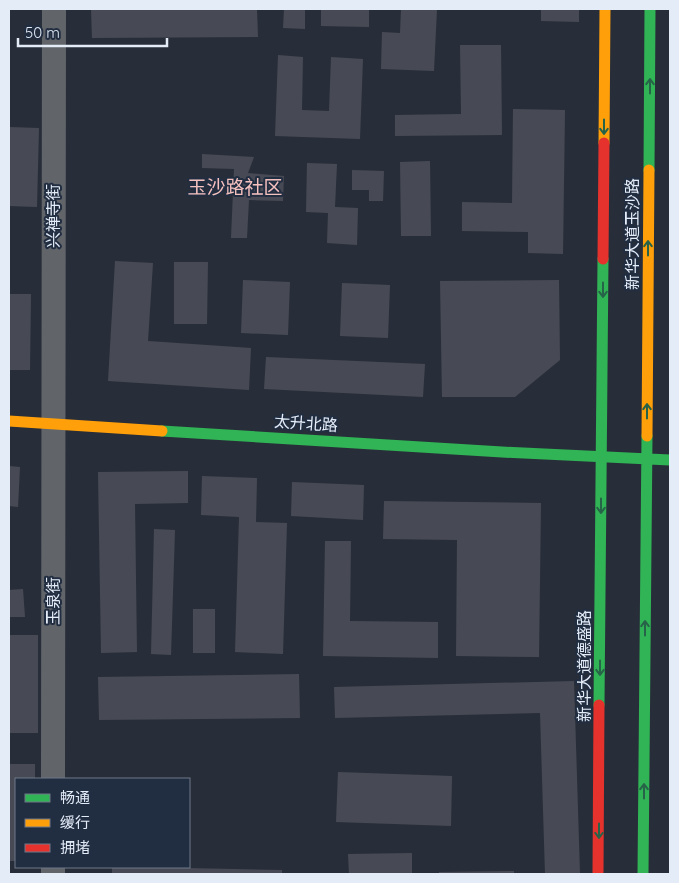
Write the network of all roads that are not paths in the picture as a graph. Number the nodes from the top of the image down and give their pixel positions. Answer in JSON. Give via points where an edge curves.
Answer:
{"nodes":[{"id":1,"x":54,"y":9,"type":"edge"},
{"id":2,"x":605,"y":9,"type":"edge"},
{"id":3,"x":650,"y":9,"type":"edge"},
{"id":4,"x":9,"y":421,"type":"edge"},
{"id":5,"x":53,"y":423,"type":"junction"},
{"id":6,"x":602,"y":457,"type":"junction"},
{"id":7,"x":647,"y":459,"type":"junction"},
{"id":8,"x":670,"y":460,"type":"edge"},
{"id":9,"x":53,"y":778,"type":"edge"},
{"id":10,"x":598,"y":874,"type":"edge"},
{"id":11,"x":643,"y":874,"type":"edge"}],
"edges":[{"from":1,"to":5,"type":"street","name":"兴禅寺街"},
{"from":2,"to":6,"type":"main road","name":"新华大道玉沙路","one_way":true},
{"from":7,"to":3,"type":"main road","name":"新华大道玉沙路","one_way":true},
{"from":4,"to":5,"type":"main road","name":"太升北路"},
{"from":5,"to":6,"type":"main road","name":"太升北路"},
{"from":5,"to":9,"type":"street","name":"玉泉街"},
{"from":6,"to":7,"type":"main road","name":"太升北路"},
{"from":6,"to":10,"type":"main road","name":"新华大道德盛路","one_way":true},
{"from":7,"to":8,"type":"main road","name":"太升北路"},
{"from":11,"to":7,"type":"main road","one_way":true}]}
